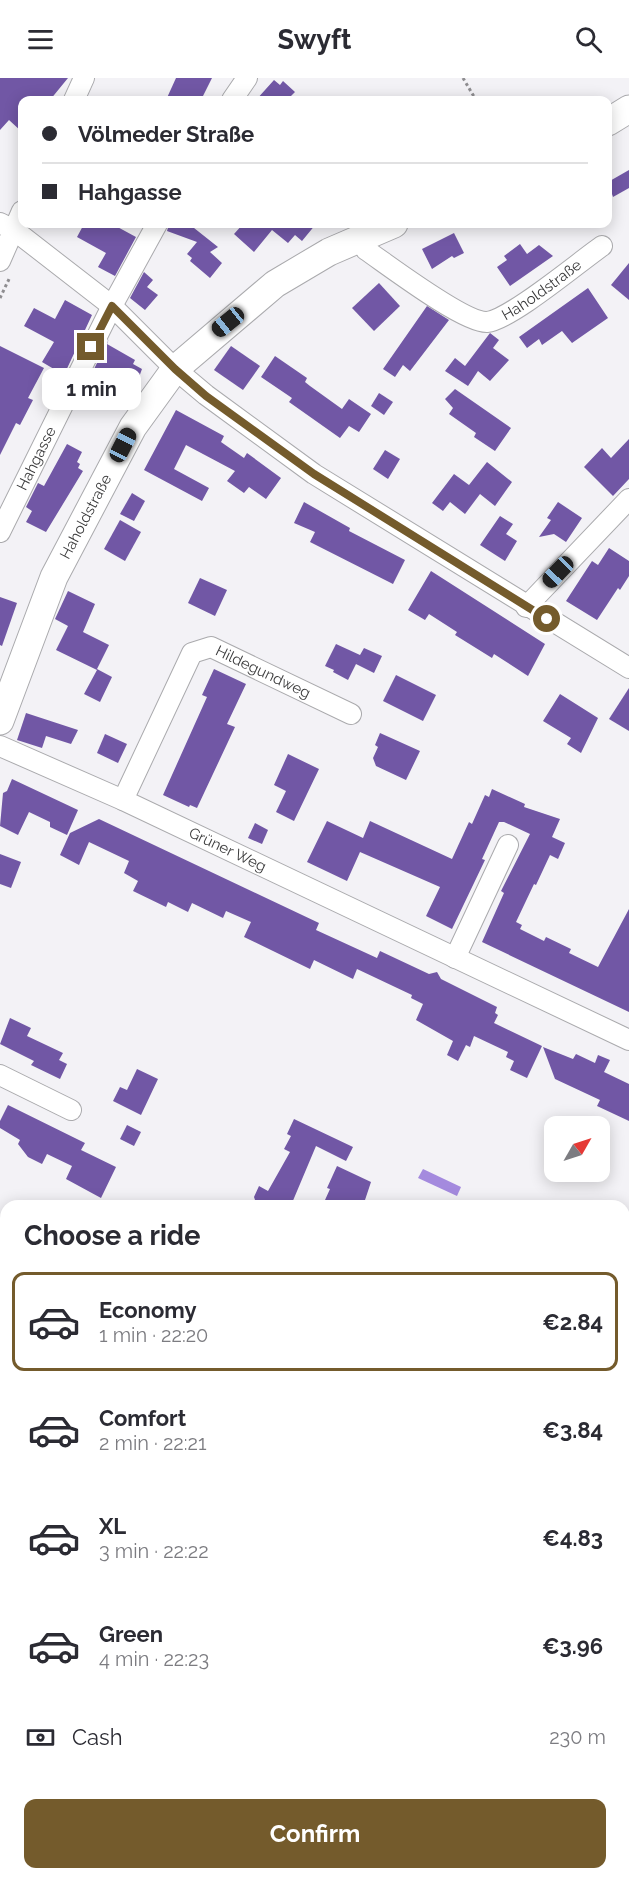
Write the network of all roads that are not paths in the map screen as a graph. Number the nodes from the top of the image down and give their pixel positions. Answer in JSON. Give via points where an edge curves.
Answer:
{"nodes":[{"id":1,"x":84,"y":78,"type":"edge"},
{"id":2,"x":247,"y":78,"type":"edge"},
{"id":3,"x":76,"y":96,"type":"edge"},
{"id":4,"x":235,"y":96,"type":"edge"},
{"id":5,"x":629,"y":110,"type":"edge"},
{"id":6,"x":612,"y":120,"type":"edge"},
{"id":7,"x":18,"y":215,"type":"edge"},
{"id":8,"x":7,"y":226,"type":"edge"},
{"id":9,"x":155,"y":228,"type":"edge"},
{"id":10,"x":384,"y":228,"type":"edge"},
{"id":11,"x":360,"y":238,"type":"junction"},
{"id":12,"x":602,"y":246,"type":"dead end"},
{"id":13,"x":0,"y":261,"type":"edge"},
{"id":14,"x":112,"y":306,"type":"junction"},
{"id":15,"x":175,"y":369,"type":"junction"},
{"id":16,"x":629,"y":499,"type":"edge"},
{"id":17,"x":0,"y":532,"type":"edge"},
{"id":18,"x":526,"y":607,"type":"junction"},
{"id":19,"x":629,"y":669,"type":"edge"},
{"id":20,"x":351,"y":714,"type":"dead end"},
{"id":21,"x":0,"y":721,"type":"edge"},
{"id":22,"x":0,"y":746,"type":"edge"},
{"id":23,"x":123,"y":800,"type":"junction"},
{"id":24,"x":508,"y":845,"type":"dead end"},
{"id":25,"x":455,"y":958,"type":"junction"},
{"id":26,"x":629,"y":1040,"type":"edge"},
{"id":27,"x":0,"y":1075,"type":"edge"},
{"id":28,"x":71,"y":1110,"type":"dead end"}],
"edges":[{"from":1,"to":3,"type":"street"},
{"from":2,"to":4,"type":"street"},
{"from":5,"to":6,"type":"street"},
{"from":7,"to":8,"type":"street"},
{"from":8,"to":13,"type":"street"},
{"from":8,"to":14,"type":"street"},
{"from":9,"to":14,"type":"street","name":"Hahgasse"},
{"from":10,"to":11,"type":"street","name":"Haholdstraße"},
{"from":11,"to":12,"type":"street","name":"Haholdstraße","via":[[366,250],[479,322],[500,319]]},
{"from":11,"to":15,"type":"street","name":"Haholdstraße","via":[[275,284]]},
{"from":14,"to":15,"type":"street"},
{"from":14,"to":17,"type":"street","name":"Hahgasse"},
{"from":15,"to":18,"type":"street","via":[[314,474]]},
{"from":15,"to":21,"type":"street","name":"Haholdstraße","via":[[132,427],[54,577]]},
{"from":16,"to":18,"type":"street"},
{"from":18,"to":19,"type":"street"},
{"from":20,"to":23,"type":"street","name":"Hildegundweg","via":[[211,647],[192,653]]},
{"from":22,"to":23,"type":"street","name":"Grüner Weg"},
{"from":23,"to":25,"type":"street","name":"Grüner Weg"},
{"from":24,"to":25,"type":"street"},
{"from":25,"to":26,"type":"street","name":"Grüner Weg"},
{"from":27,"to":28,"type":"street"}]}
